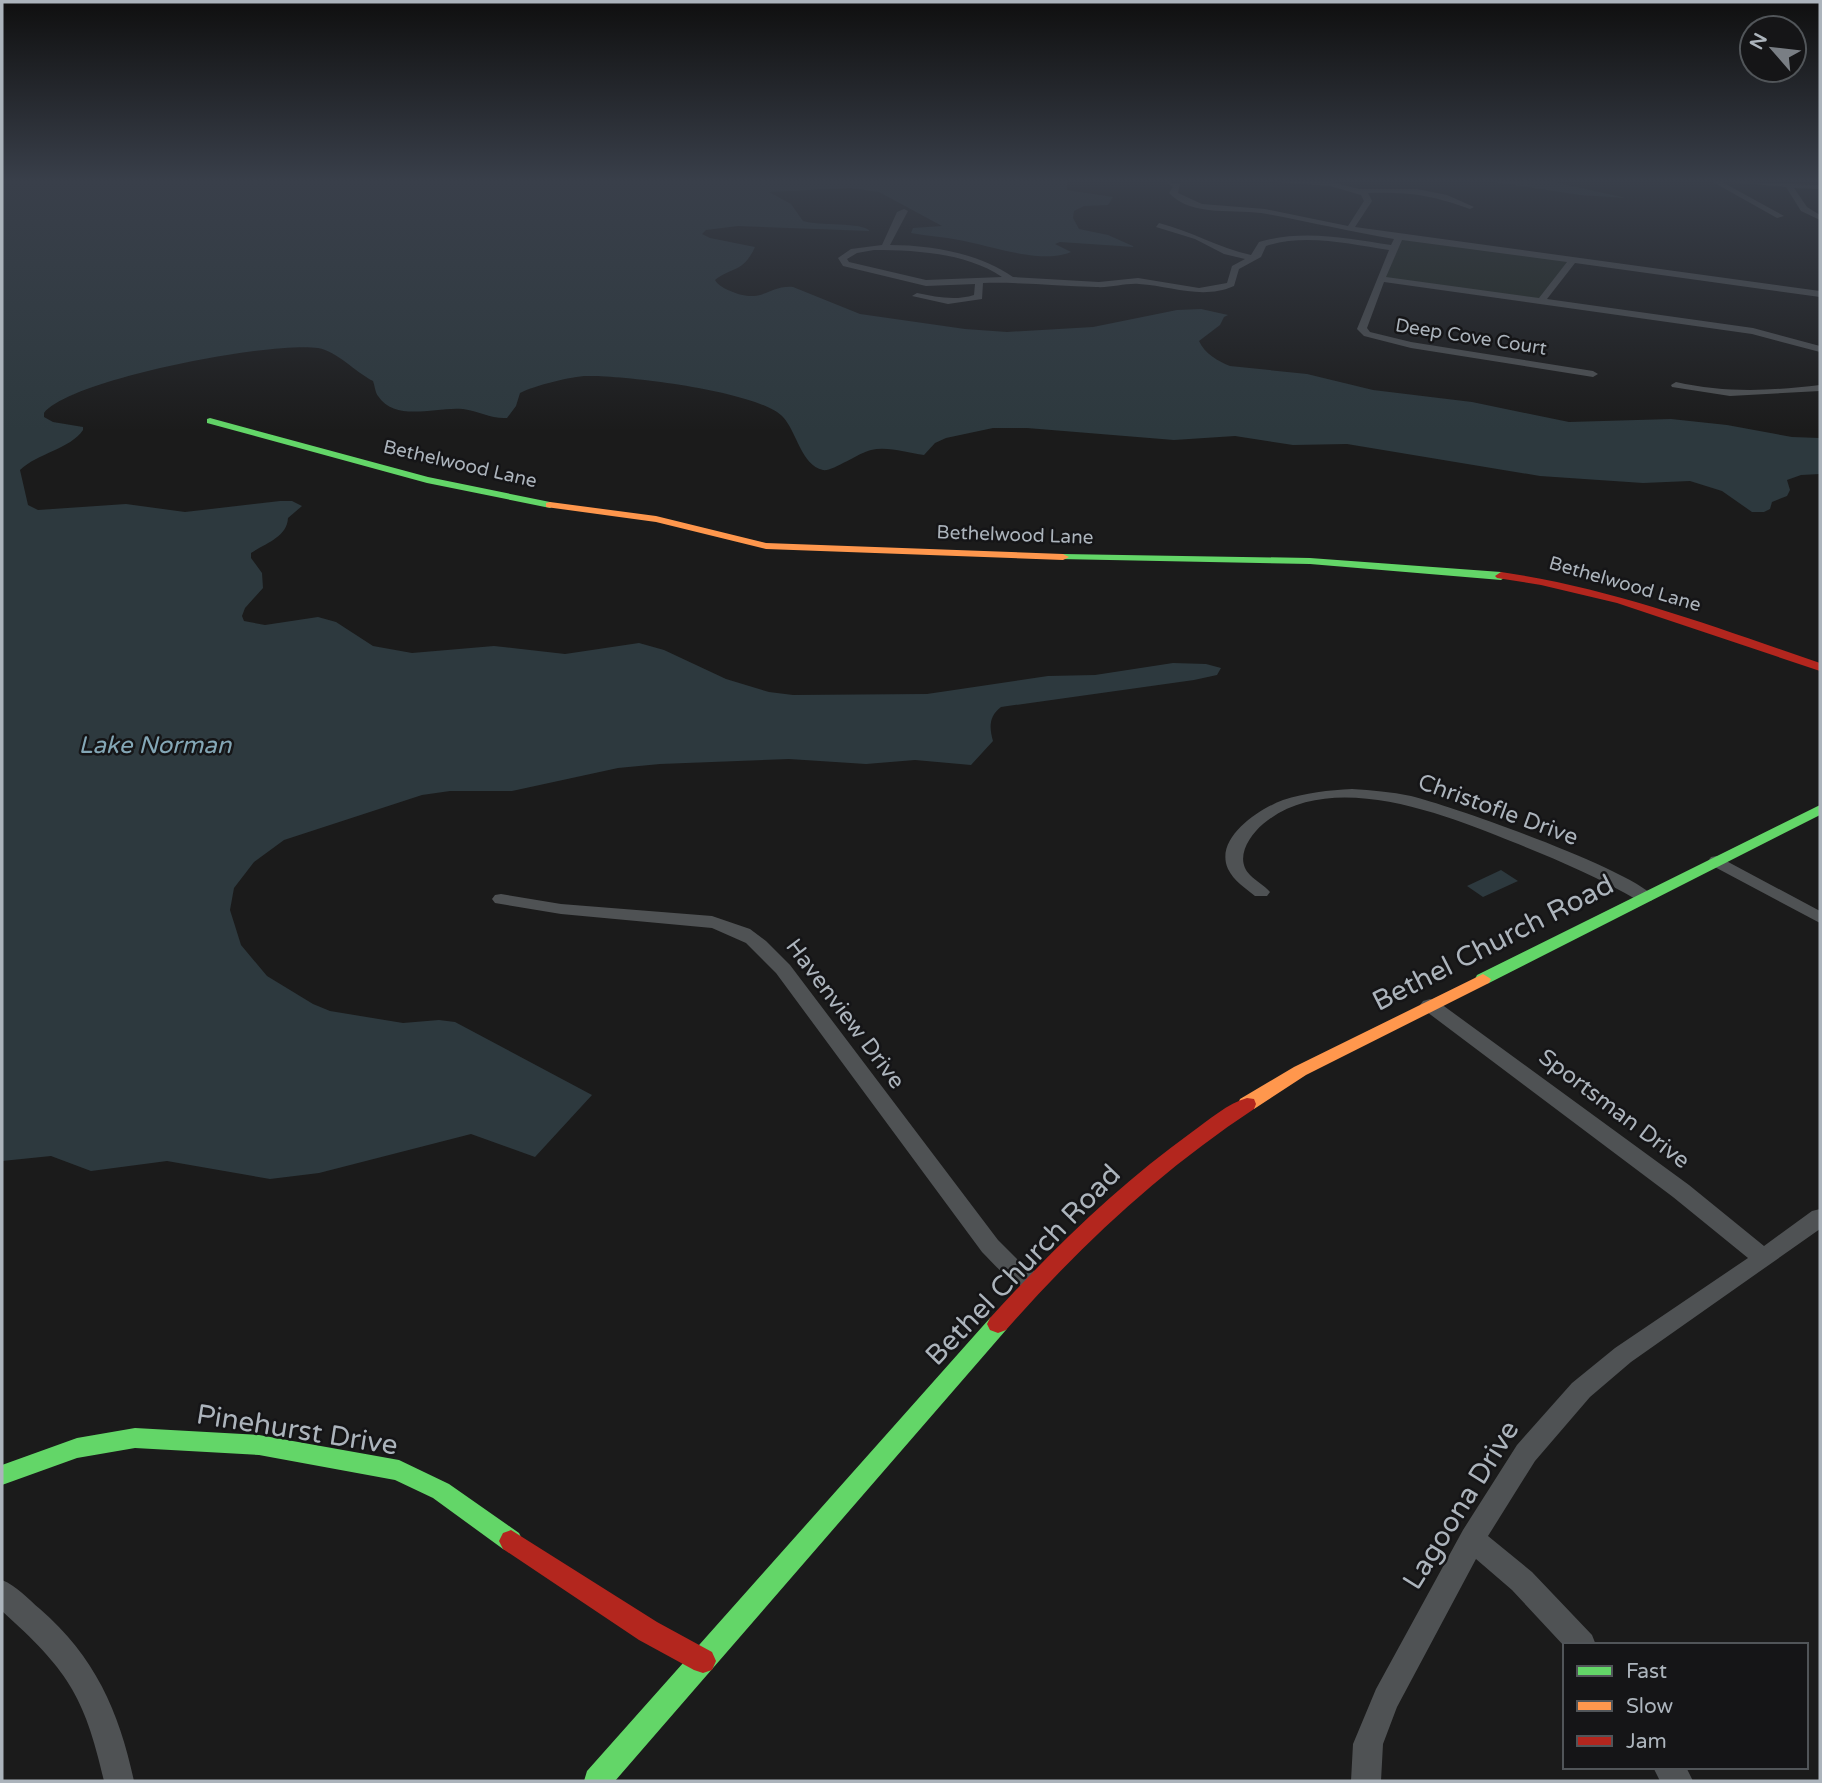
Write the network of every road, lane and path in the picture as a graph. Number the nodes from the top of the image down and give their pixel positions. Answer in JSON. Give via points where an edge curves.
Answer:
{"nodes":[{"id":1,"x":851,"y":265,"type":"edge"},
{"id":2,"x":989,"y":265,"type":"edge"},
{"id":3,"x":1238,"y":265,"type":"edge"},
{"id":4,"x":1387,"y":265,"type":"edge"},
{"id":5,"x":1569,"y":265,"type":"edge"},
{"id":6,"x":1604,"y":265,"type":"edge"},
{"id":7,"x":1137,"y":267,"type":"dead end"},
{"id":8,"x":1010,"y":279,"type":"junction"},
{"id":9,"x":1381,"y":279,"type":"junction"},
{"id":10,"x":979,"y":281,"type":"junction"},
{"id":11,"x":1138,"y":281,"type":"junction"},
{"id":12,"x":1076,"y":284,"type":"junction"},
{"id":13,"x":1064,"y":290,"type":"dead end"},
{"id":14,"x":1820,"y":294,"type":"edge"},
{"id":15,"x":917,"y":296,"type":"dead end"},
{"id":16,"x":1542,"y":300,"type":"junction"},
{"id":17,"x":1820,"y":349,"type":"edge"},
{"id":18,"x":1593,"y":374,"type":"dead end"},
{"id":19,"x":1676,"y":385,"type":"dead end"},
{"id":20,"x":1820,"y":388,"type":"edge"},
{"id":21,"x":210,"y":421,"type":"dead end"},
{"id":22,"x":1820,"y":667,"type":"edge"},
{"id":23,"x":1820,"y":809,"type":"edge"},
{"id":24,"x":1717,"y":861,"type":"junction"},
{"id":25,"x":1261,"y":892,"type":"dead end"},
{"id":26,"x":1645,"y":897,"type":"junction"},
{"id":27,"x":501,"y":899,"type":"dead end"},
{"id":28,"x":1820,"y":918,"type":"edge"},
{"id":29,"x":1430,"y":1005,"type":"junction"},
{"id":30,"x":1820,"y":1217,"type":"edge"},
{"id":31,"x":1764,"y":1258,"type":"junction"},
{"id":32,"x":1035,"y":1282,"type":"junction"},
{"id":33,"x":2,"y":1475,"type":"edge"},
{"id":34,"x":1472,"y":1539,"type":"junction"},
{"id":35,"x":2,"y":1593,"type":"edge"},
{"id":36,"x":1580,"y":1643,"type":"edge"},
{"id":37,"x":703,"y":1661,"type":"junction"},
{"id":38,"x":119,"y":1781,"type":"edge"},
{"id":39,"x":597,"y":1781,"type":"edge"},
{"id":40,"x":1366,"y":1781,"type":"edge"}],
"edges":[{"from":1,"to":10,"type":"street","via":[[912,281]]},
{"from":2,"to":8,"type":"street"},
{"from":3,"to":11,"type":"street","via":[[1232,282],[1222,288],[1194,291]]},
{"from":4,"to":9,"type":"street","name":"Deep Cove Court"},
{"from":5,"to":16,"type":"street"},
{"from":6,"to":14,"type":"street"},
{"from":7,"to":11,"type":"street"},
{"from":8,"to":10,"type":"street"},
{"from":8,"to":12,"type":"street"},
{"from":9,"to":16,"type":"street"},
{"from":9,"to":18,"type":"street","name":"Deep Cove Court","via":[[1362,329],[1371,336]]},
{"from":10,"to":15,"type":"street","via":[[979,297],[972,299]]},
{"from":11,"to":12,"type":"street"},
{"from":12,"to":13,"type":"street"},
{"from":16,"to":17,"type":"street","via":[[1753,331]]},
{"from":19,"to":20,"type":"street","via":[[1738,395]]},
{"from":21,"to":22,"type":"street","name":"Bethelwood Lane","via":[[427,480],[572,510],[656,519],[765,546],[1322,562],[1543,580]]},
{"from":23,"to":24,"type":"street","name":"Bethel Church Road"},
{"from":24,"to":26,"type":"street","name":"Bethel Church Road"},
{"from":24,"to":28,"type":"street"},
{"from":25,"to":26,"type":"street","name":"Christofle Drive","via":[[1234,865],[1234,853],[1248,829],[1286,804],[1349,793],[1390,796],[1447,810],[1573,860]]},
{"from":26,"to":29,"type":"street","name":"Bethel Church Road"},
{"from":27,"to":32,"type":"street","name":"Havenview Drive","via":[[712,922],[752,936],[783,969],[990,1246]]},
{"from":29,"to":31,"type":"street","name":"Sportsman Drive"},
{"from":29,"to":32,"type":"street","name":"Bethel Church Road","via":[[1300,1071],[1193,1139],[1102,1213]]},
{"from":30,"to":31,"type":"street","name":"Lagoona Drive"},
{"from":31,"to":34,"type":"street","name":"Lagoona Drive","via":[[1623,1355],[1581,1390],[1526,1453]]},
{"from":32,"to":37,"type":"street","name":"Bethel Church Road"},
{"from":33,"to":37,"type":"street","name":"Pinehurst Drive","via":[[77,1448],[135,1438],[260,1445],[398,1470],[431,1484],[531,1556]]},
{"from":34,"to":36,"type":"street","via":[[1522,1581]]},
{"from":34,"to":40,"type":"street","name":"Lagoona Drive","via":[[1386,1699],[1368,1744]]},
{"from":35,"to":38,"type":"street","via":[[55,1642],[89,1687]]},
{"from":37,"to":39,"type":"street","name":"Bethel Church Road"}]}
